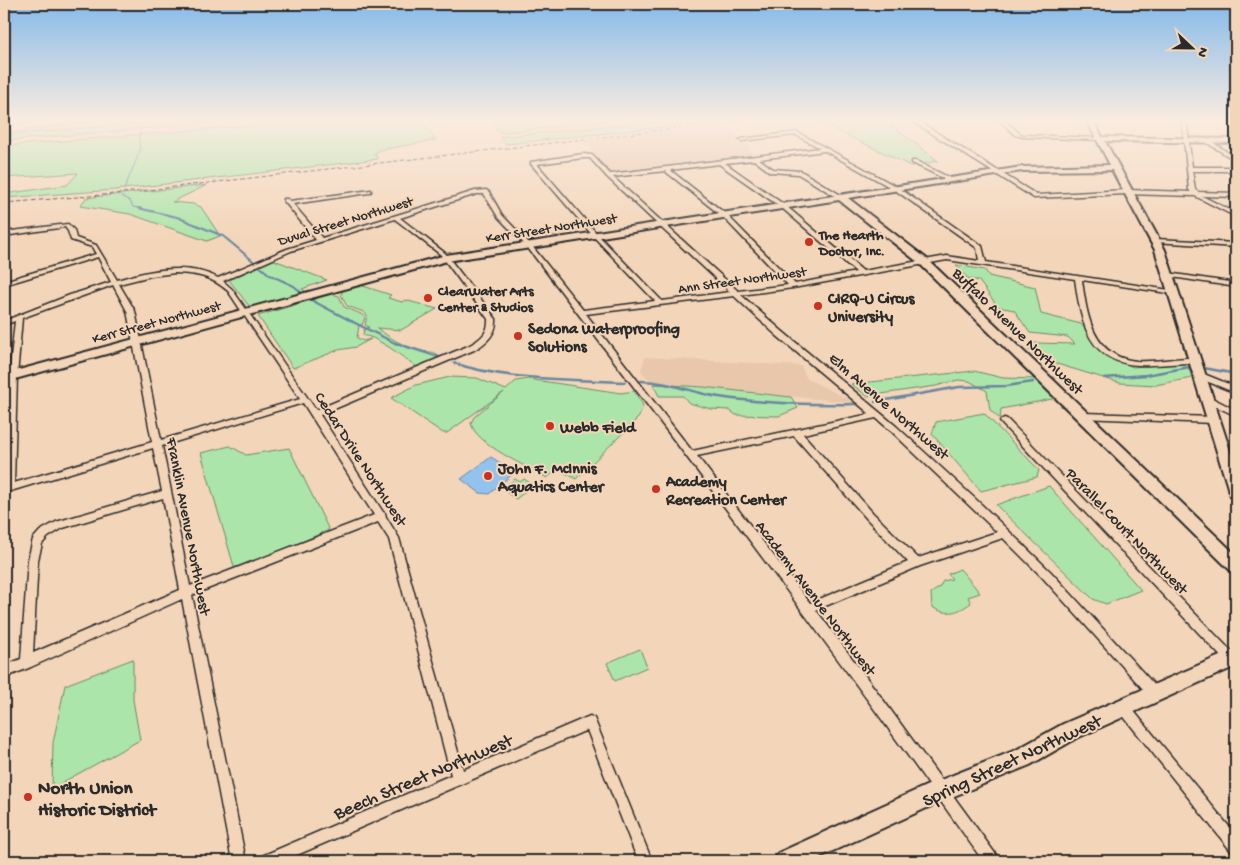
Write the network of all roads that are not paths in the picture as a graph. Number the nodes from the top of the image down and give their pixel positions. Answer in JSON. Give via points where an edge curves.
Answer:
{"nodes":[{"id":1,"x":559,"y":159,"type":"edge"},
{"id":2,"x":592,"y":159,"type":"edge"},
{"id":3,"x":743,"y":159,"type":"edge"},
{"id":4,"x":757,"y":159,"type":"edge"},
{"id":5,"x":844,"y":159,"type":"edge"},
{"id":6,"x":975,"y":159,"type":"edge"},
{"id":7,"x":1111,"y":159,"type":"edge"},
{"id":8,"x":1190,"y":159,"type":"edge"},
{"id":9,"x":720,"y":162,"type":"junction"},
{"id":10,"x":914,"y":162,"type":"dead end"},
{"id":11,"x":1115,"y":167,"type":"junction"},
{"id":12,"x":666,"y":169,"type":"junction"},
{"id":13,"x":1191,"y":169,"type":"junction"},
{"id":14,"x":1236,"y":169,"type":"edge"},
{"id":15,"x":996,"y":173,"type":"junction"},
{"id":16,"x":609,"y":176,"type":"junction"},
{"id":17,"x":951,"y":180,"type":"junction"},
{"id":18,"x":897,"y":189,"type":"junction"},
{"id":19,"x":369,"y":191,"type":"dead end"},
{"id":20,"x":483,"y":191,"type":"joint"},
{"id":21,"x":1130,"y":193,"type":"junction"},
{"id":22,"x":1196,"y":195,"type":"junction"},
{"id":23,"x":1236,"y":195,"type":"edge"},
{"id":24,"x":842,"y":198,"type":"junction"},
{"id":25,"x":287,"y":201,"type":"joint"},
{"id":26,"x":784,"y":206,"type":"junction"},
{"id":27,"x":1236,"y":215,"type":"edge"},
{"id":28,"x":725,"y":216,"type":"junction"},
{"id":29,"x":396,"y":217,"type":"junction"},
{"id":30,"x":663,"y":225,"type":"junction"},
{"id":31,"x":4,"y":234,"type":"edge"},
{"id":32,"x":596,"y":236,"type":"junction"},
{"id":33,"x":320,"y":240,"type":"junction"},
{"id":34,"x":1156,"y":241,"type":"junction"},
{"id":35,"x":1236,"y":245,"type":"edge"},
{"id":36,"x":528,"y":246,"type":"junction"},
{"id":37,"x":100,"y":255,"type":"junction"},
{"id":38,"x":446,"y":258,"type":"junction"},
{"id":39,"x":262,"y":261,"type":"joint"},
{"id":40,"x":923,"y":261,"type":"junction"},
{"id":41,"x":983,"y":263,"type":"junction"},
{"id":42,"x":249,"y":266,"type":"joint"},
{"id":43,"x":861,"y":273,"type":"junction"},
{"id":44,"x":1168,"y":274,"type":"junction"},
{"id":45,"x":1078,"y":277,"type":"junction"},
{"id":46,"x":218,"y":281,"type":"junction"},
{"id":47,"x":4,"y":283,"type":"edge"},
{"id":48,"x":115,"y":283,"type":"junction"},
{"id":49,"x":1236,"y":285,"type":"edge"},
{"id":50,"x":793,"y":286,"type":"junction"},
{"id":51,"x":1174,"y":292,"type":"junction"},
{"id":52,"x":736,"y":294,"type":"junction"},
{"id":53,"x":660,"y":303,"type":"junction"},
{"id":54,"x":245,"y":313,"type":"junction"},
{"id":55,"x":580,"y":313,"type":"junction"},
{"id":56,"x":19,"y":317,"type":"junction"},
{"id":57,"x":4,"y":323,"type":"edge"},
{"id":58,"x":138,"y":342,"type":"junction"},
{"id":59,"x":1194,"y":361,"type":"junction"},
{"id":60,"x":1199,"y":375,"type":"junction"},
{"id":61,"x":9,"y":377,"type":"edge"},
{"id":62,"x":1236,"y":390,"type":"edge"},
{"id":63,"x":1206,"y":398,"type":"junction"},
{"id":64,"x":305,"y":400,"type":"junction"},
{"id":65,"x":1236,"y":413,"type":"edge"},
{"id":66,"x":314,"y":414,"type":"junction"},
{"id":67,"x":878,"y":415,"type":"junction"},
{"id":68,"x":1083,"y":416,"type":"junction"},
{"id":69,"x":1214,"y":420,"type":"junction"},
{"id":70,"x":1004,"y":421,"type":"dead end"},
{"id":71,"x":796,"y":432,"type":"junction"},
{"id":72,"x":158,"y":445,"type":"junction"},
{"id":73,"x":691,"y":454,"type":"junction"},
{"id":74,"x":7,"y":488,"type":"edge"},
{"id":75,"x":1236,"y":491,"type":"edge"},
{"id":76,"x":167,"y":493,"type":"junction"},
{"id":77,"x":382,"y":516,"type":"junction"},
{"id":78,"x":1005,"y":532,"type":"junction"},
{"id":79,"x":916,"y":563,"type":"junction"},
{"id":80,"x":1236,"y":565,"type":"edge"},
{"id":81,"x":185,"y":593,"type":"junction"},
{"id":82,"x":807,"y":609,"type":"junction"},
{"id":83,"x":1233,"y":658,"type":"edge"},
{"id":84,"x":27,"y":663,"type":"junction"},
{"id":85,"x":4,"y":672,"type":"edge"},
{"id":86,"x":1155,"y":694,"type":"junction"},
{"id":87,"x":1124,"y":708,"type":"junction"},
{"id":88,"x":590,"y":722,"type":"joint"},
{"id":89,"x":459,"y":779,"type":"junction"},
{"id":90,"x":942,"y":790,"type":"junction"},
{"id":91,"x":1236,"y":846,"type":"edge"},
{"id":92,"x":239,"y":861,"type":"edge"},
{"id":93,"x":268,"y":861,"type":"edge"},
{"id":94,"x":645,"y":861,"type":"edge"},
{"id":95,"x":786,"y":861,"type":"edge"},
{"id":96,"x":992,"y":861,"type":"edge"}],
"edges":[{"from":1,"to":32,"type":"street","name":"Elm Avenue Northwest","via":[[532,164]]},
{"from":2,"to":16,"type":"street","name":"Elm Avenue Northwest"},
{"from":3,"to":9,"type":"street"},
{"from":4,"to":24,"type":"street","name":"Buffalo Avenue Northwest","via":[[772,171],[799,172]]},
{"from":5,"to":18,"type":"street"},
{"from":6,"to":15,"type":"street"},
{"from":7,"to":11,"type":"street"},
{"from":8,"to":13,"type":"street"},
{"from":9,"to":12,"type":"street"},
{"from":9,"to":26,"type":"street"},
{"from":10,"to":17,"type":"street"},
{"from":11,"to":15,"type":"street","name":"Kerr Street Northwest"},
{"from":11,"to":21,"type":"street"},
{"from":12,"to":16,"type":"street"},
{"from":12,"to":28,"type":"street"},
{"from":13,"to":14,"type":"street"},
{"from":13,"to":22,"type":"street","via":[[1190,184]]},
{"from":15,"to":17,"type":"street","name":"Kerr Street Northwest"},
{"from":15,"to":21,"type":"street","via":[[1036,197]]},
{"from":16,"to":30,"type":"street","name":"Elm Avenue Northwest"},
{"from":17,"to":18,"type":"street","name":"Kerr Street Northwest"},
{"from":18,"to":24,"type":"street","name":"Kerr Street Northwest"},
{"from":18,"to":41,"type":"street","via":[[980,247]]},
{"from":19,"to":25,"type":"street"},
{"from":20,"to":29,"type":"street","name":"Duval Street Northwest"},
{"from":20,"to":36,"type":"street","name":"Academy Avenue Northwest","via":[[500,216]]},
{"from":21,"to":22,"type":"street"},
{"from":21,"to":34,"type":"street"},
{"from":22,"to":23,"type":"street"},
{"from":22,"to":27,"type":"street"},
{"from":24,"to":26,"type":"street","name":"Kerr Street Northwest"},
{"from":24,"to":40,"type":"street","name":"Buffalo Avenue Northwest"},
{"from":25,"to":33,"type":"street"},
{"from":26,"to":28,"type":"street","name":"Kerr Street Northwest"},
{"from":26,"to":43,"type":"street"},
{"from":28,"to":30,"type":"street","name":"Kerr Street Northwest"},
{"from":28,"to":50,"type":"street"},
{"from":29,"to":33,"type":"street","name":"Duval Street Northwest"},
{"from":29,"to":38,"type":"street"},
{"from":30,"to":32,"type":"street","name":"Kerr Street Northwest"},
{"from":30,"to":52,"type":"street","name":"Elm Avenue Northwest"},
{"from":31,"to":37,"type":"street","name":"Franklin Avenue Northwest","via":[[63,224],[71,230],[72,239],[94,246]]},
{"from":32,"to":36,"type":"street","name":"Kerr Street Northwest"},
{"from":32,"to":53,"type":"street"},
{"from":33,"to":39,"type":"street","name":"Duval Street Northwest"},
{"from":34,"to":35,"type":"street"},
{"from":34,"to":44,"type":"street"},
{"from":36,"to":38,"type":"street","name":"Kerr Street Northwest"},
{"from":36,"to":55,"type":"street","name":"Academy Avenue Northwest"},
{"from":37,"to":47,"type":"street"},
{"from":37,"to":48,"type":"street","name":"Franklin Avenue Northwest"},
{"from":38,"to":54,"type":"street","name":"Kerr Street Northwest"},
{"from":38,"to":66,"type":"street","via":[[492,319],[493,327],[486,337],[472,348]]},
{"from":39,"to":42,"type":"street","name":"Duval Street Northwest"},
{"from":40,"to":41,"type":"street","name":"Ann Street Northwest","via":[[952,258]]},
{"from":40,"to":43,"type":"street","name":"Ann Street Northwest"},
{"from":40,"to":68,"type":"street","name":"Buffalo Avenue Northwest"},
{"from":41,"to":45,"type":"street","name":"Ann Street Northwest"},
{"from":42,"to":46,"type":"street","name":"Duval Street Northwest"},
{"from":43,"to":50,"type":"street","name":"Ann Street Northwest"},
{"from":44,"to":49,"type":"street"},
{"from":44,"to":51,"type":"street"},
{"from":45,"to":51,"type":"street","name":"Ann Street Northwest"},
{"from":45,"to":59,"type":"street","via":[[1086,326],[1110,356],[1134,363]]},
{"from":46,"to":48,"type":"street","name":"Cedar Drive Northwest","via":[[199,272],[175,270]]},
{"from":46,"to":54,"type":"street","name":"Cedar Drive Northwest","via":[[230,290]]},
{"from":48,"to":56,"type":"street","name":"Cedar Drive Northwest"},
{"from":48,"to":58,"type":"street","name":"Franklin Avenue Northwest","via":[[131,311]]},
{"from":50,"to":52,"type":"street","name":"Ann Street Northwest"},
{"from":51,"to":59,"type":"street"},
{"from":52,"to":53,"type":"street","name":"Ann Street Northwest"},
{"from":52,"to":67,"type":"street","name":"Elm Avenue Northwest"},
{"from":53,"to":55,"type":"street","name":"Ann Street Northwest"},
{"from":54,"to":58,"type":"street","name":"Kerr Street Northwest"},
{"from":54,"to":64,"type":"street","name":"Cedar Drive Northwest"},
{"from":55,"to":73,"type":"street","name":"Academy Avenue Northwest"},
{"from":56,"to":57,"type":"street","name":"Cedar Drive Northwest"},
{"from":56,"to":61,"type":"street"},
{"from":58,"to":61,"type":"street","name":"Kerr Street Northwest"},
{"from":58,"to":72,"type":"street","name":"Franklin Avenue Northwest"},
{"from":59,"to":60,"type":"street"},
{"from":60,"to":62,"type":"street"},
{"from":60,"to":63,"type":"street"},
{"from":61,"to":74,"type":"street"},
{"from":63,"to":65,"type":"street"},
{"from":63,"to":69,"type":"street"},
{"from":64,"to":66,"type":"street","name":"Cedar Drive Northwest"},
{"from":64,"to":72,"type":"street"},
{"from":66,"to":77,"type":"street","name":"Cedar Drive Northwest"},
{"from":67,"to":71,"type":"street"},
{"from":67,"to":78,"type":"street","name":"Elm Avenue Northwest"},
{"from":68,"to":69,"type":"street"},
{"from":68,"to":80,"type":"street","name":"Buffalo Avenue Northwest"},
{"from":69,"to":75,"type":"street"},
{"from":70,"to":83,"type":"street","name":"Parallel Court Northwest"},
{"from":71,"to":73,"type":"street"},
{"from":71,"to":79,"type":"street"},
{"from":72,"to":74,"type":"street"},
{"from":72,"to":76,"type":"street","name":"Franklin Avenue Northwest"},
{"from":73,"to":82,"type":"street","name":"Academy Avenue Northwest"},
{"from":76,"to":81,"type":"street","name":"Franklin Avenue Northwest"},
{"from":76,"to":84,"type":"street","via":[[60,525],[37,542],[33,560]]},
{"from":77,"to":81,"type":"street"},
{"from":77,"to":89,"type":"street","name":"Cedar Drive Northwest","via":[[394,538]]},
{"from":78,"to":79,"type":"street"},
{"from":78,"to":86,"type":"street","name":"Elm Avenue Northwest"},
{"from":79,"to":82,"type":"street"},
{"from":81,"to":84,"type":"street"},
{"from":81,"to":92,"type":"street","name":"Franklin Avenue Northwest"},
{"from":82,"to":90,"type":"street","name":"Academy Avenue Northwest"},
{"from":83,"to":86,"type":"street","name":"Spring Street Northwest"},
{"from":84,"to":85,"type":"street"},
{"from":86,"to":87,"type":"street","name":"Spring Street Northwest"},
{"from":87,"to":90,"type":"street","name":"Spring Street Northwest","via":[[1070,731],[1023,758]]},
{"from":87,"to":91,"type":"street"},
{"from":88,"to":89,"type":"street","name":"Beech Street Northwest"},
{"from":88,"to":94,"type":"street"},
{"from":89,"to":93,"type":"street","name":"Beech Street Northwest"},
{"from":90,"to":95,"type":"street","name":"Spring Street Northwest"},
{"from":90,"to":96,"type":"street","name":"Academy Avenue Northwest"}]}
